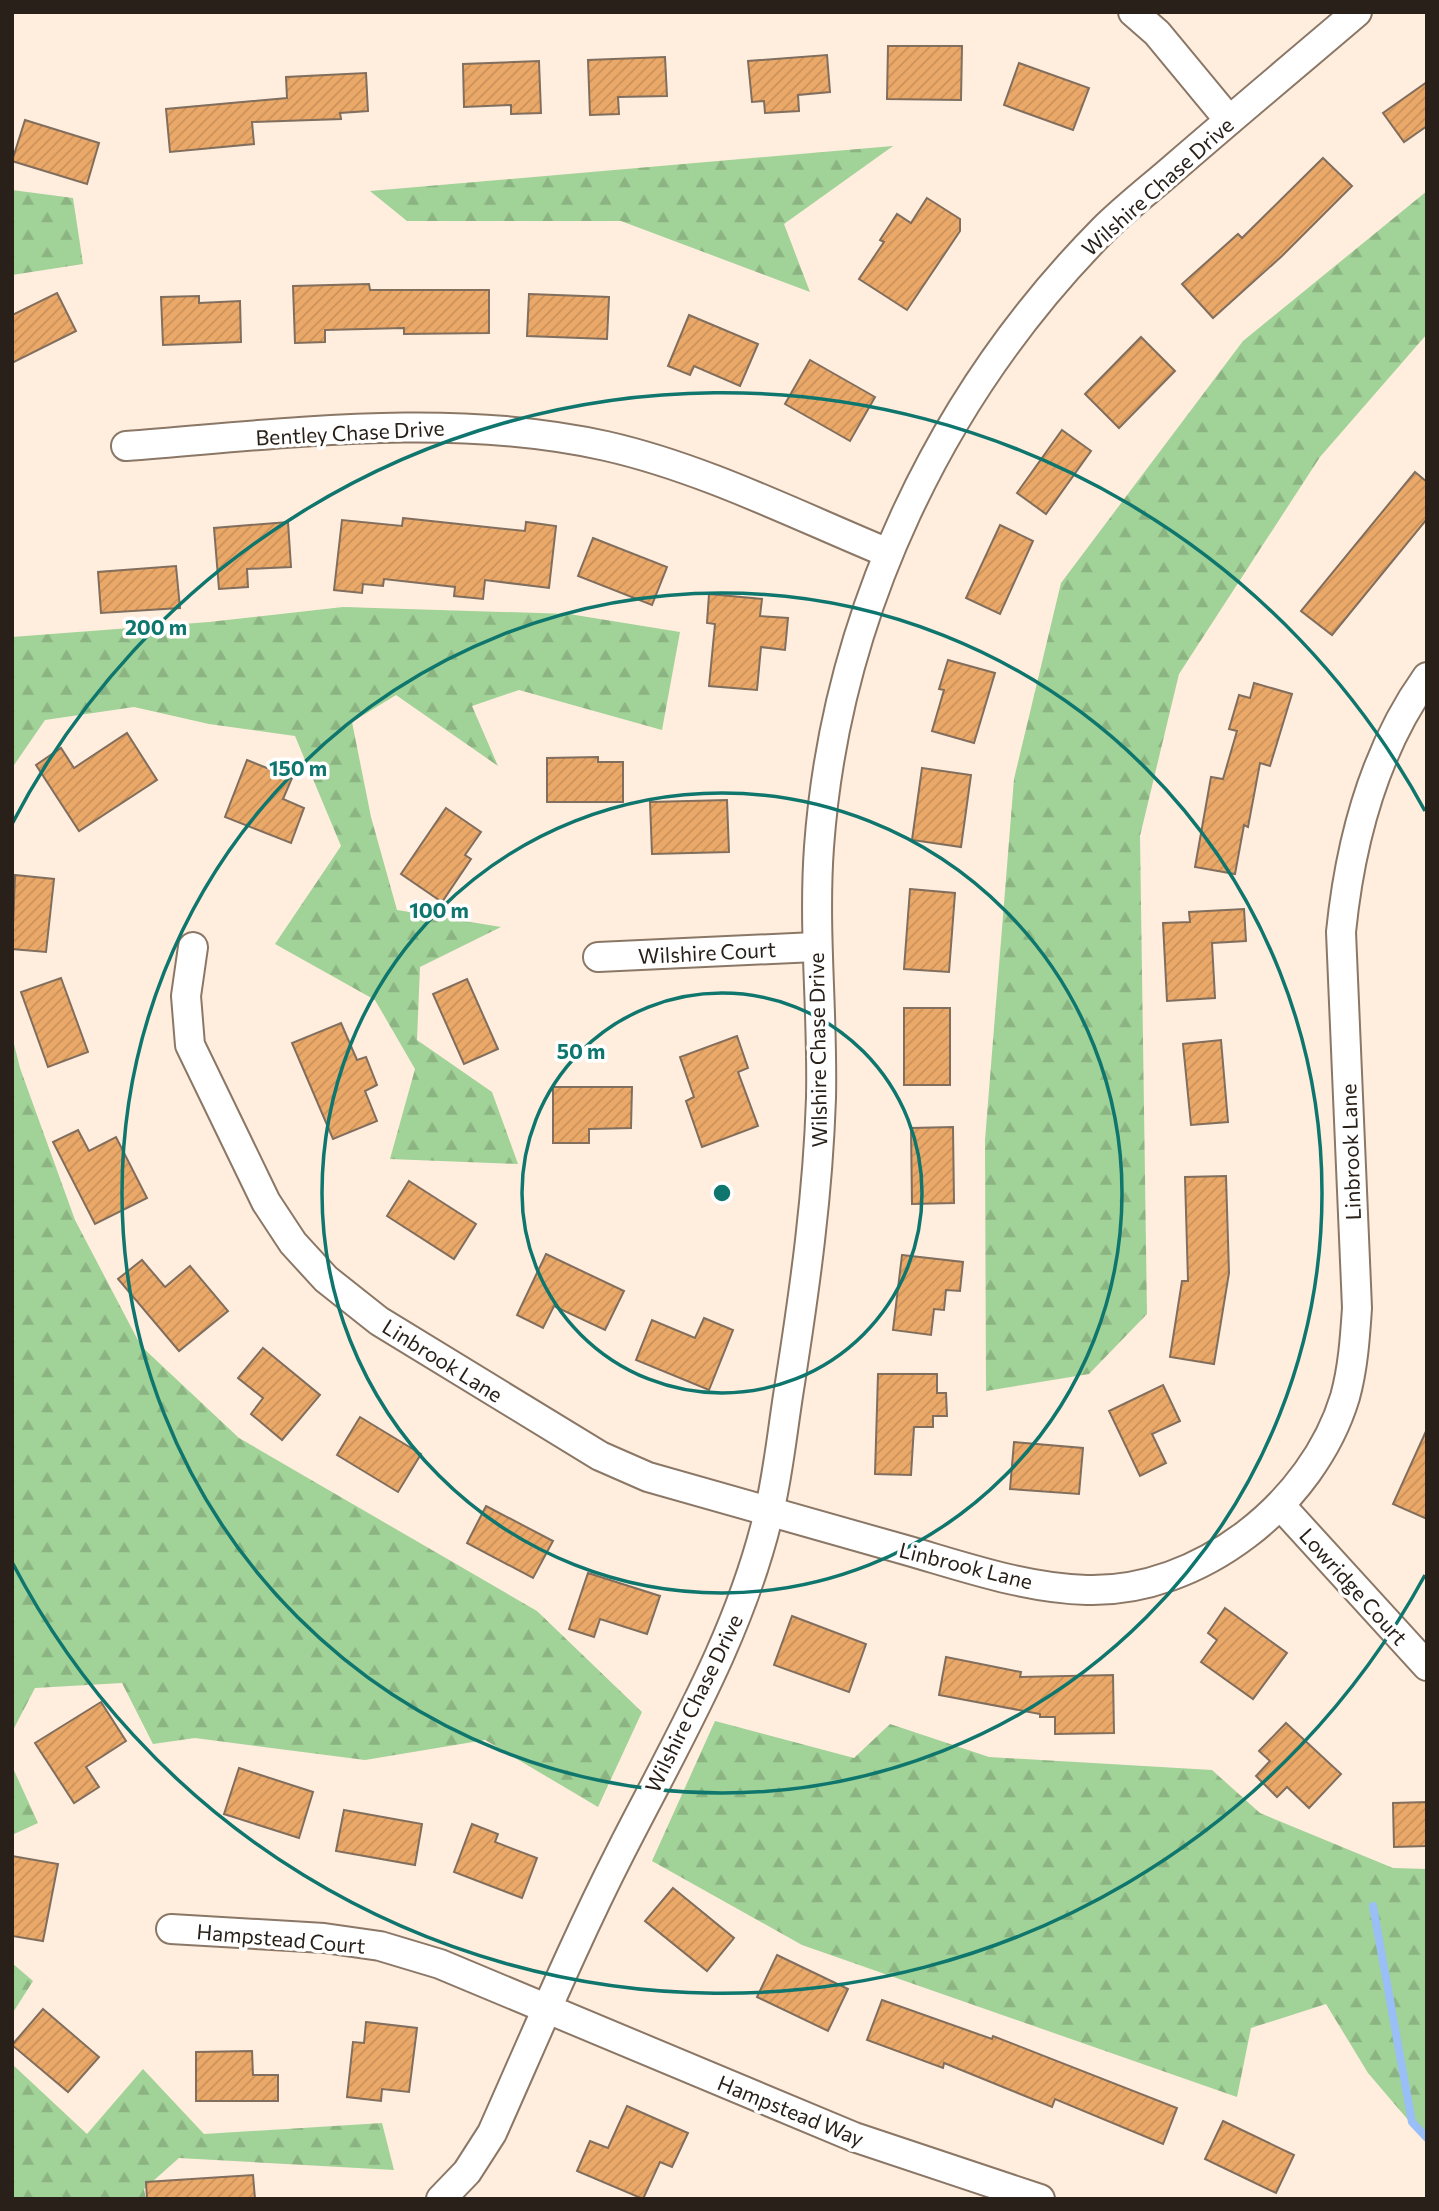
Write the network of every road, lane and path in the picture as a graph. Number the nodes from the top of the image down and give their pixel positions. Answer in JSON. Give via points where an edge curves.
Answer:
{"nodes":[{"id":1,"x":1133,"y":12,"type":"edge"},
{"id":2,"x":1357,"y":12,"type":"edge"},
{"id":3,"x":1229,"y":120,"type":"junction"},
{"id":4,"x":127,"y":446,"type":"dead end"},
{"id":5,"x":888,"y":553,"type":"junction"},
{"id":6,"x":1427,"y":677,"type":"edge"},
{"id":7,"x":193,"y":947,"type":"dead end"},
{"id":8,"x":815,"y":947,"type":"junction"},
{"id":9,"x":598,"y":957,"type":"dead end"},
{"id":10,"x":1281,"y":1506,"type":"junction"},
{"id":11,"x":769,"y":1511,"type":"junction"},
{"id":12,"x":1427,"y":1666,"type":"edge"},
{"id":13,"x":171,"y":1929,"type":"dead end"},
{"id":14,"x":546,"y":2010,"type":"junction"},
{"id":15,"x":441,"y":2199,"type":"edge"},
{"id":16,"x":1040,"y":2199,"type":"edge"}],
"edges":[{"from":1,"to":3,"type":"street","via":[[1157,33]]},
{"from":2,"to":3,"type":"street","name":"Wilshire Chase Drive"},
{"from":3,"to":5,"type":"street","name":"Wilshire Chase Drive","via":[[1105,228],[1025,316],[947,432]]},
{"from":4,"to":5,"type":"street","name":"Bentley Chase Drive","via":[[401,426],[535,433],[678,467]]},
{"from":5,"to":8,"type":"street","name":"Wilshire Chase Drive","via":[[856,644],[834,739],[819,843]]},
{"from":6,"to":10,"type":"street","name":"Linbrook Lane","via":[[1392,736],[1358,827],[1346,879],[1341,932],[1357,1308],[1354,1356],[1329,1437]]},
{"from":7,"to":11,"type":"street","name":"Linbrook Lane","via":[[186,996],[190,1045],[266,1202],[293,1243],[326,1279],[379,1321],[600,1456],[648,1476]]},
{"from":8,"to":9,"type":"street","name":"Wilshire Court"},
{"from":8,"to":11,"type":"street","name":"Wilshire Chase Drive","via":[[821,1088],[818,1183]]},
{"from":10,"to":11,"type":"street","name":"Linbrook Lane","via":[[1240,1541],[1194,1566],[1140,1584],[1088,1590],[1018,1582]]},
{"from":10,"to":12,"type":"street","name":"Lowridge Court"},
{"from":11,"to":14,"type":"street","name":"Wilshire Chase Drive","via":[[719,1660],[616,1859]]},
{"from":13,"to":14,"type":"street","name":"Hampstead Court","via":[[380,1946],[440,1964]]},
{"from":14,"to":15,"type":"street","name":"Wilshire Chase Drive","via":[[492,2133],[467,2172]]},
{"from":14,"to":16,"type":"street","name":"Hampstead Way","via":[[854,2137]]}]}
